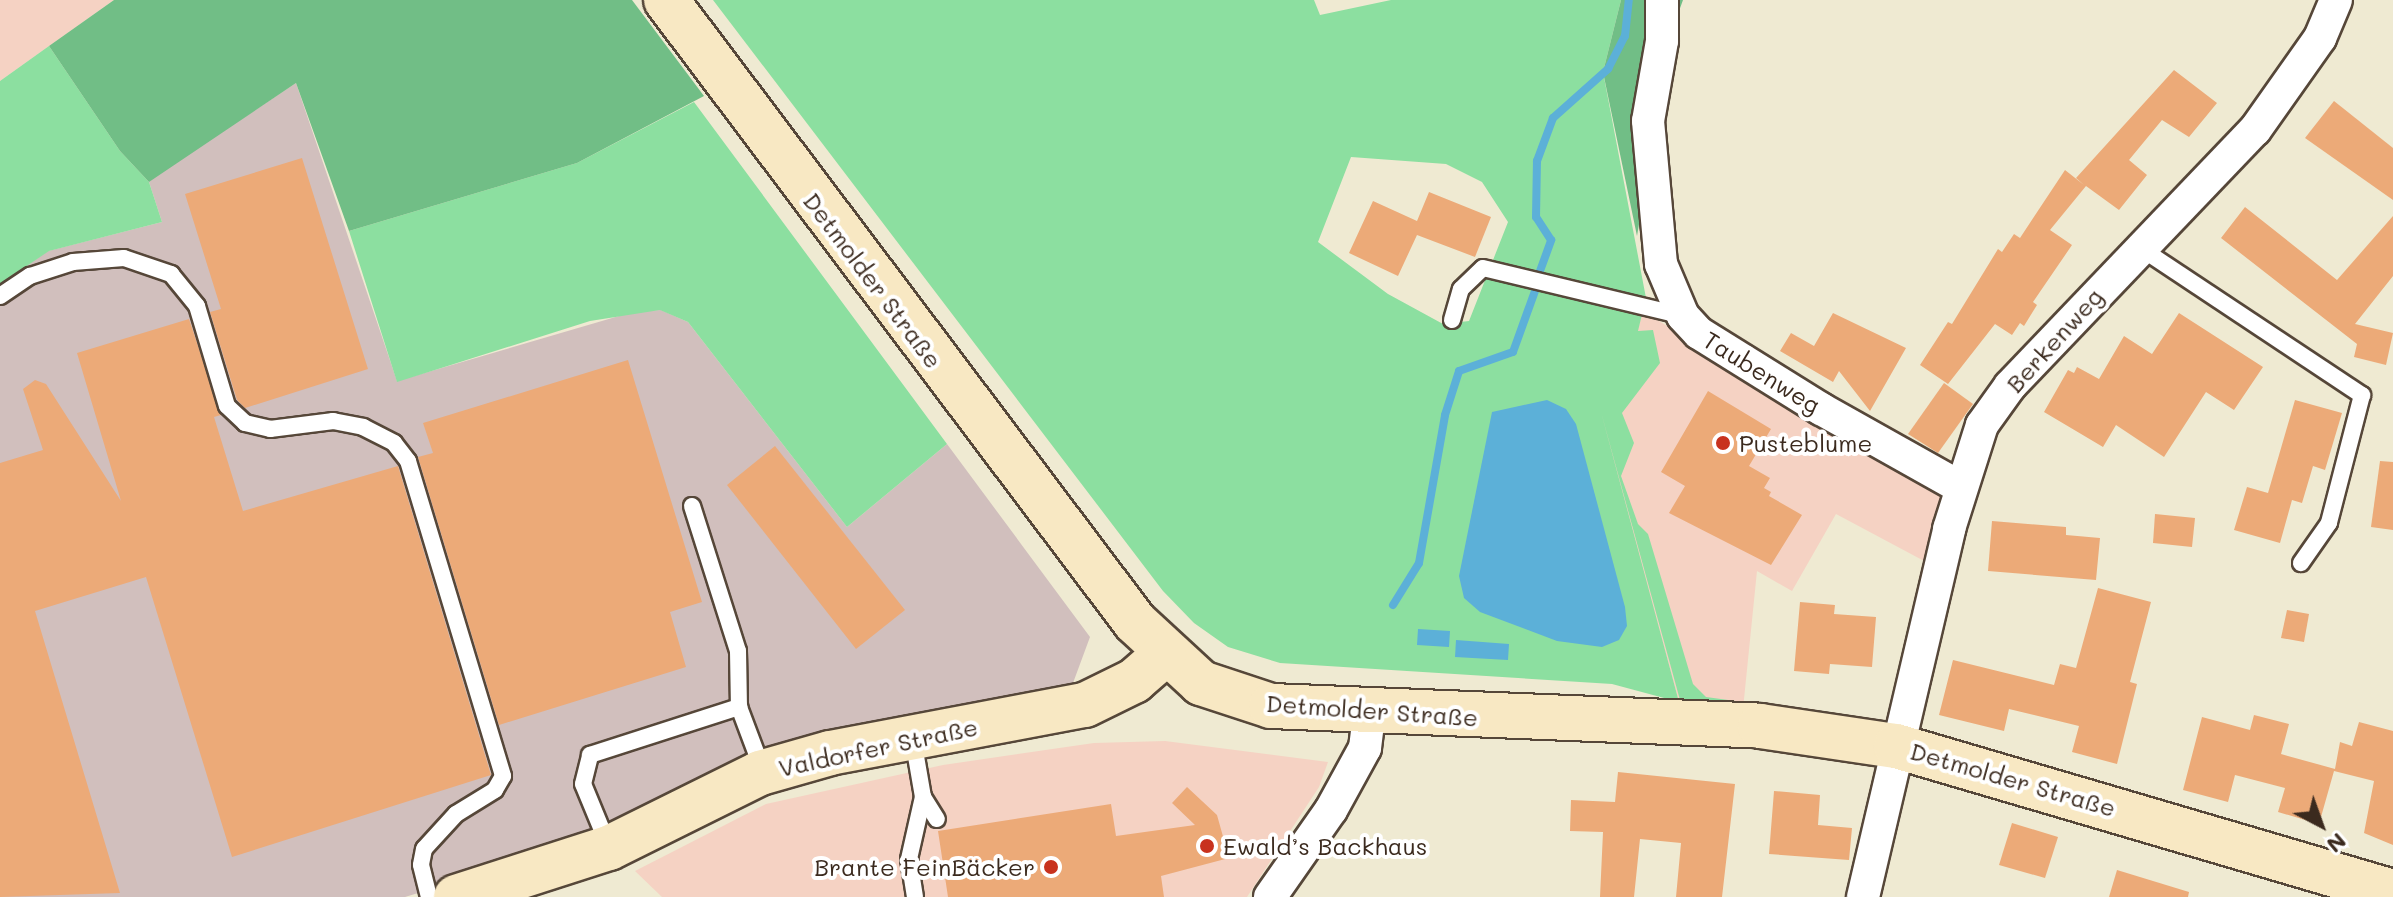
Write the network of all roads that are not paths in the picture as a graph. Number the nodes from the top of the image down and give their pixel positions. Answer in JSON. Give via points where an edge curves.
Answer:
{"nodes":[{"id":1,"x":1662,"y":0,"type":"edge"},
{"id":2,"x":2336,"y":0,"type":"edge"},
{"id":3,"x":679,"y":5,"type":"edge"},
{"id":4,"x":2139,"y":247,"type":"junction"},
{"id":5,"x":0,"y":296,"type":"edge"},
{"id":6,"x":1683,"y":316,"type":"junction"},
{"id":7,"x":1452,"y":320,"type":"dead end"},
{"id":8,"x":1960,"y":487,"type":"junction"},
{"id":9,"x":692,"y":506,"type":"dead end"},
{"id":10,"x":2301,"y":563,"type":"dead end"},
{"id":11,"x":1164,"y":655,"type":"junction"},
{"id":12,"x":739,"y":707,"type":"junction"},
{"id":13,"x":1369,"y":714,"type":"junction"},
{"id":14,"x":913,"y":737,"type":"junction"},
{"id":15,"x":1896,"y":746,"type":"junction"},
{"id":16,"x":764,"y":773,"type":"junction"},
{"id":17,"x":923,"y":797,"type":"junction"},
{"id":18,"x":937,"y":819,"type":"dead end"},
{"id":19,"x":609,"y":848,"type":"junction"},
{"id":20,"x":2393,"y":892,"type":"edge"},
{"id":21,"x":429,"y":897,"type":"edge"},
{"id":22,"x":456,"y":897,"type":"edge"},
{"id":23,"x":915,"y":897,"type":"edge"},
{"id":24,"x":1270,"y":897,"type":"edge"},
{"id":25,"x":1863,"y":897,"type":"edge"}],
"edges":[{"from":1,"to":6,"type":"street","name":"Taubenweg","via":[[1662,41],[1648,121],[1661,264]]},
{"from":2,"to":4,"type":"street","name":"Berkenweg","via":[[2320,38],[2255,130]]},
{"from":3,"to":11,"type":"main road","name":"Detmolder Straße","via":[[914,336]]},
{"from":4,"to":8,"type":"street","name":"Berkenweg","via":[[2010,386],[1982,425]]},
{"from":4,"to":10,"type":"lane","via":[[2362,395],[2329,523]]},
{"from":5,"to":21,"type":"lane","via":[[30,276],[73,262],[124,258],[171,274],[197,306],[227,406],[245,423],[270,429],[333,421],[363,427],[394,443],[408,461],[503,776],[495,790],[456,814],[424,849],[421,865]]},
{"from":6,"to":7,"type":"lane","via":[[1483,268],[1461,289]]},
{"from":6,"to":8,"type":"street","name":"Taubenweg","via":[[1699,333],[1821,409]]},
{"from":8,"to":15,"type":"street","name":"Berkenweg"},
{"from":9,"to":12,"type":"lane","via":[[738,651]]},
{"from":11,"to":13,"type":"main road","name":"Detmolder Straße","via":[[1201,683],[1238,697],[1271,706]]},
{"from":11,"to":14,"type":"main road","name":"Valdorfer Straße","via":[[1134,681],[1085,705]]},
{"from":12,"to":16,"type":"lane"},
{"from":12,"to":19,"type":"lane","via":[[590,755],[583,784]]},
{"from":13,"to":15,"type":"main road","name":"Detmolder Straße","via":[[1760,726]]},
{"from":13,"to":24,"type":"street","via":[[1365,748],[1331,810]]},
{"from":14,"to":16,"type":"main road","name":"Valdorfer Straße"},
{"from":14,"to":17,"type":"lane"},
{"from":15,"to":20,"type":"main road","name":"Detmolder Straße"},
{"from":15,"to":25,"type":"street","name":"Berkenweg"},
{"from":16,"to":19,"type":"main road","name":"Valdorfer Straße"},
{"from":17,"to":18,"type":"lane"},
{"from":17,"to":23,"type":"lane","via":[[909,859]]},
{"from":19,"to":22,"type":"main road","name":"Valdorfer Straße"}]}
